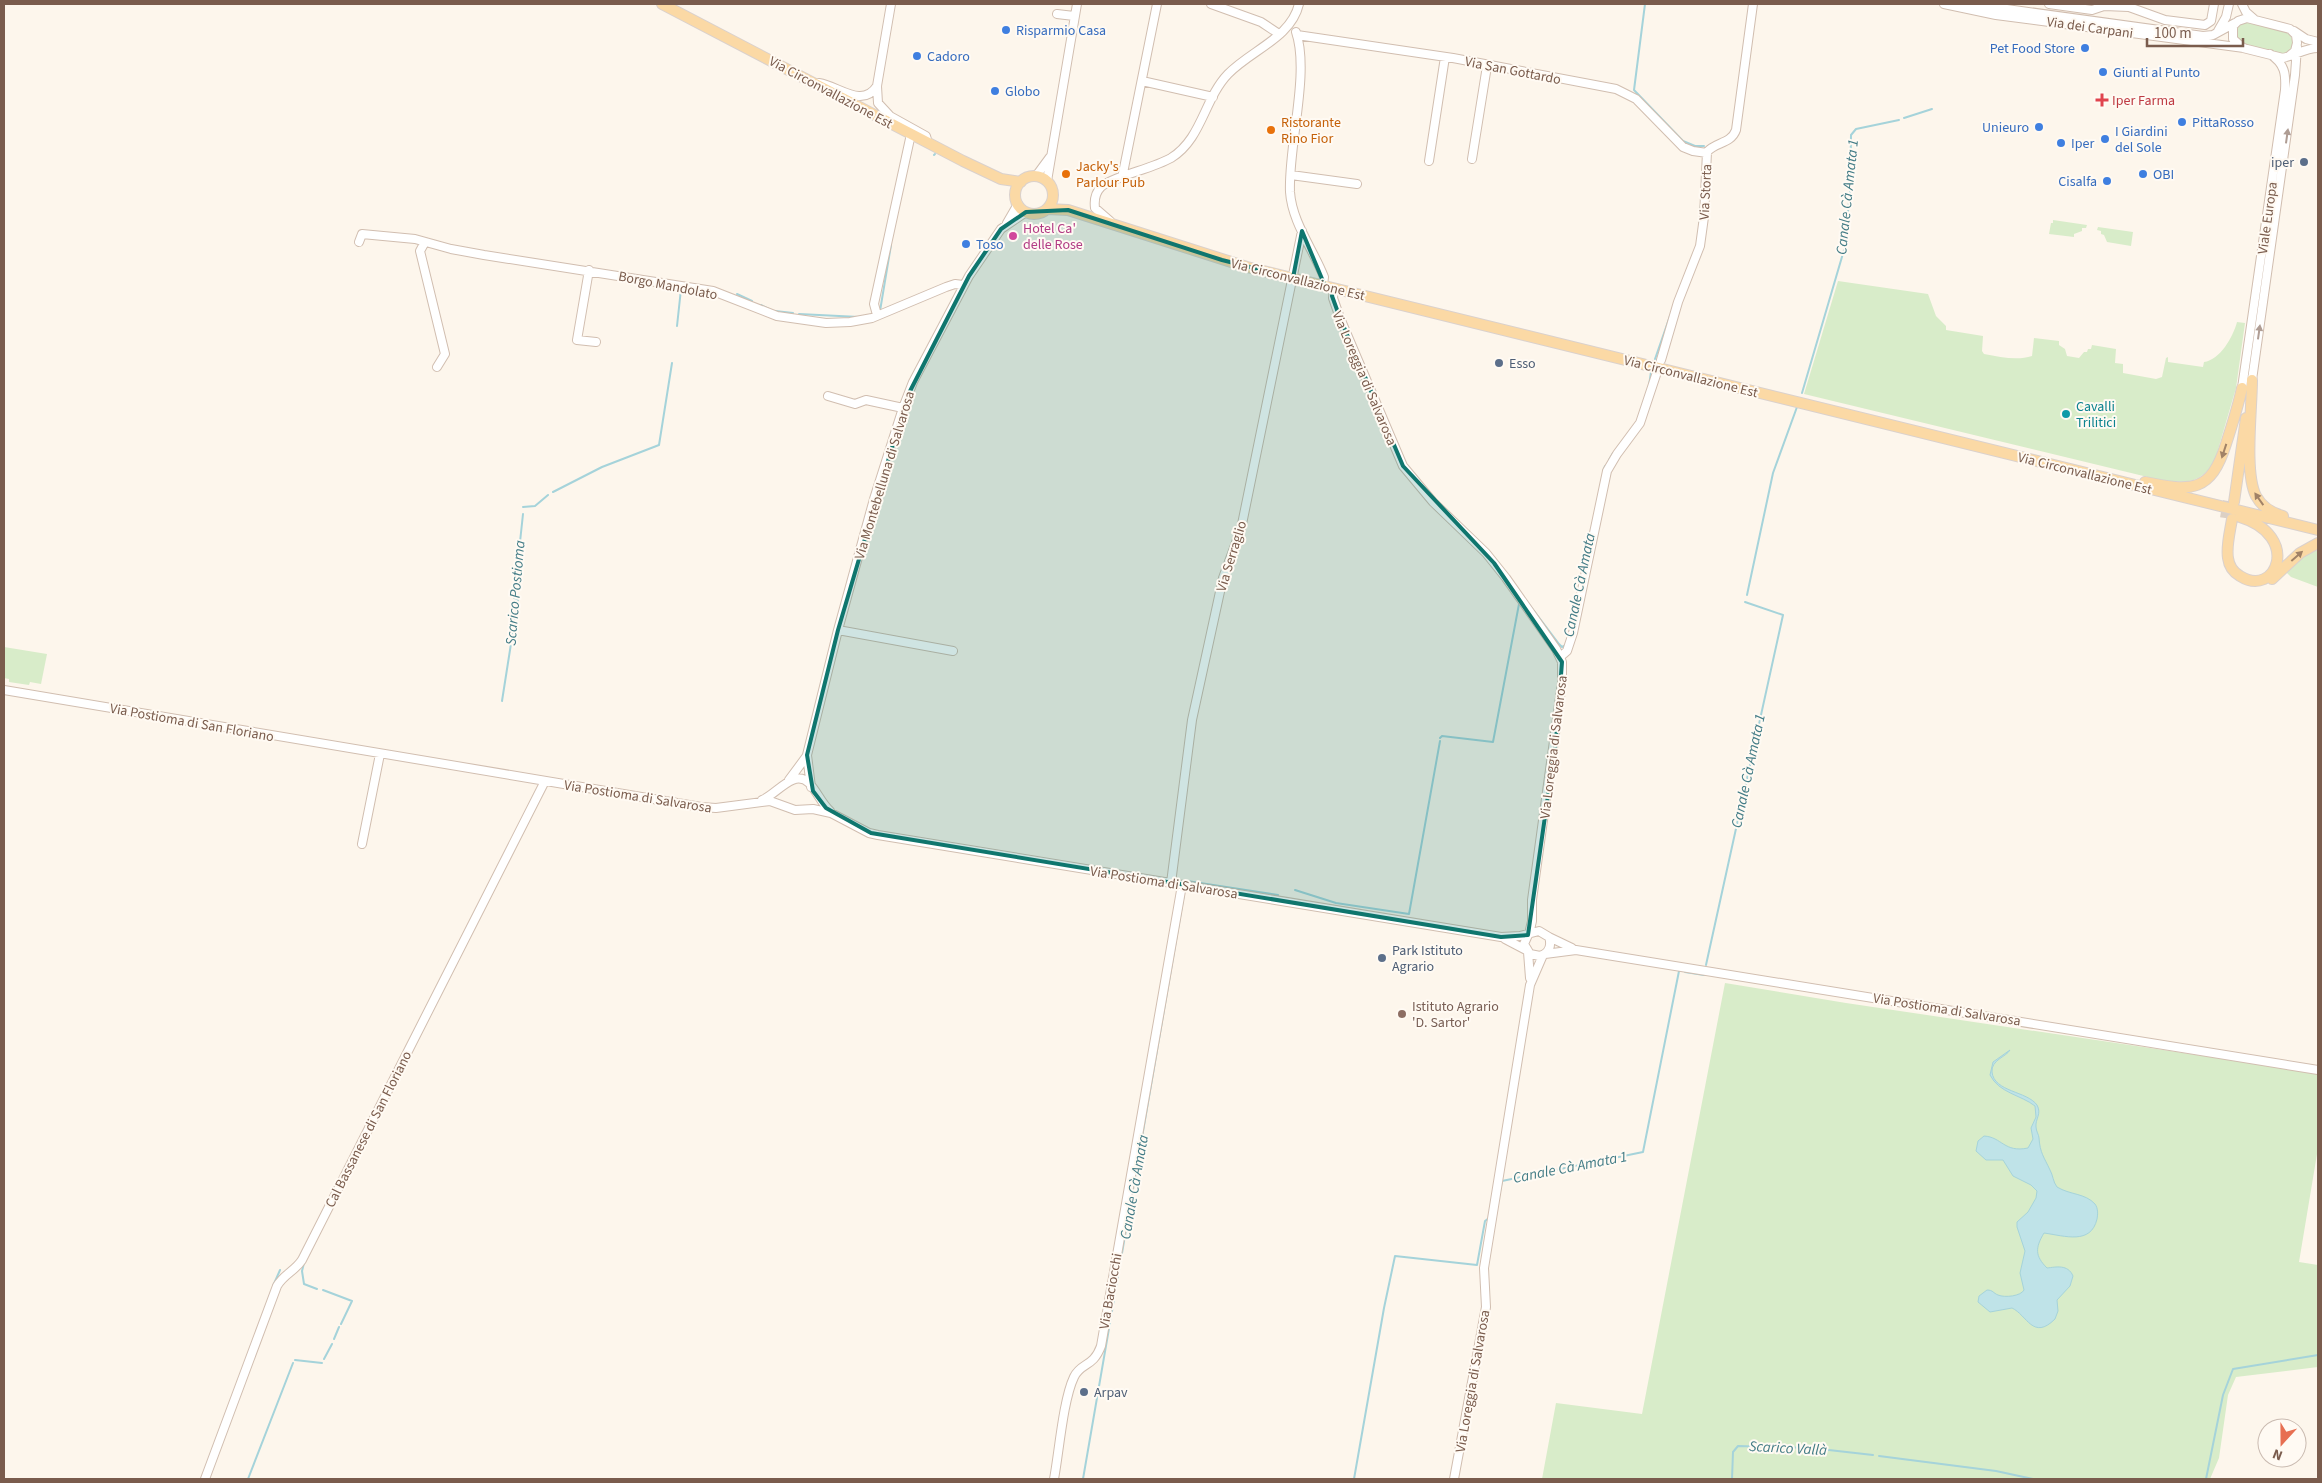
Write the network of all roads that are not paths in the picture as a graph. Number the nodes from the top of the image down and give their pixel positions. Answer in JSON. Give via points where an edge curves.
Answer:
{"nodes":[{"id":1,"x":662,"y":4,"type":"edge"},
{"id":2,"x":891,"y":4,"type":"edge"},
{"id":3,"x":1077,"y":4,"type":"edge"},
{"id":4,"x":1157,"y":4,"type":"edge"},
{"id":5,"x":1211,"y":4,"type":"edge"},
{"id":6,"x":1299,"y":4,"type":"edge"},
{"id":7,"x":1753,"y":4,"type":"edge"},
{"id":8,"x":1944,"y":4,"type":"edge"},
{"id":9,"x":1957,"y":4,"type":"edge"},
{"id":10,"x":2049,"y":4,"type":"edge"},
{"id":11,"x":2214,"y":4,"type":"edge"},
{"id":12,"x":2229,"y":4,"type":"edge"},
{"id":13,"x":2242,"y":4,"type":"edge"},
{"id":14,"x":1973,"y":5,"type":"edge"},
{"id":15,"x":2037,"y":13,"type":"junction"},
{"id":16,"x":2228,"y":13,"type":"junction"},
{"id":17,"x":1057,"y":14,"type":"dead end"},
{"id":18,"x":1996,"y":14,"type":"junction"},
{"id":19,"x":1074,"y":16,"type":"junction"},
{"id":20,"x":2256,"y":20,"type":"junction"},
{"id":21,"x":1290,"y":25,"type":"junction"},
{"id":22,"x":2232,"y":27,"type":"junction"},
{"id":23,"x":2294,"y":32,"type":"junction"},
{"id":24,"x":1279,"y":34,"type":"junction"},
{"id":25,"x":2215,"y":34,"type":"junction"},
{"id":26,"x":1297,"y":35,"type":"junction"},
{"id":27,"x":2318,"y":42,"type":"edge"},
{"id":28,"x":2244,"y":48,"type":"junction"},
{"id":29,"x":2318,"y":48,"type":"edge"},
{"id":30,"x":2309,"y":49,"type":"junction"},
{"id":31,"x":2294,"y":52,"type":"junction"},
{"id":32,"x":2270,"y":54,"type":"junction"},
{"id":33,"x":1446,"y":57,"type":"junction"},
{"id":34,"x":1487,"y":66,"type":"junction"},
{"id":35,"x":2296,"y":75,"type":"junction"},
{"id":36,"x":1142,"y":81,"type":"junction"},
{"id":37,"x":812,"y":82,"type":"junction"},
{"id":38,"x":877,"y":86,"type":"junction"},
{"id":39,"x":1213,"y":97,"type":"junction"},
{"id":40,"x":911,"y":134,"type":"junction"},
{"id":41,"x":928,"y":143,"type":"junction"},
{"id":42,"x":1707,"y":153,"type":"junction"},
{"id":43,"x":1052,"y":155,"type":"junction"},
{"id":44,"x":1472,"y":159,"type":"dead end"},
{"id":45,"x":1429,"y":161,"type":"dead end"},
{"id":46,"x":1292,"y":175,"type":"junction"},
{"id":47,"x":1036,"y":176,"type":"junction"},
{"id":48,"x":1122,"y":178,"type":"junction"},
{"id":49,"x":1001,"y":179,"type":"junction"},
{"id":50,"x":1047,"y":181,"type":"junction"},
{"id":51,"x":1021,"y":182,"type":"junction"},
{"id":52,"x":1357,"y":184,"type":"dead end"},
{"id":53,"x":1053,"y":199,"type":"junction"},
{"id":54,"x":1016,"y":200,"type":"junction"},
{"id":55,"x":1047,"y":209,"type":"junction"},
{"id":56,"x":1068,"y":210,"type":"junction"},
{"id":57,"x":1026,"y":212,"type":"junction"},
{"id":58,"x":1006,"y":224,"type":"junction"},
{"id":59,"x":1120,"y":228,"type":"junction"},
{"id":60,"x":1302,"y":232,"type":"junction"},
{"id":61,"x":359,"y":242,"type":"dead end"},
{"id":62,"x":424,"y":242,"type":"junction"},
{"id":63,"x":589,"y":270,"type":"junction"},
{"id":64,"x":1293,"y":278,"type":"junction"},
{"id":65,"x":963,"y":285,"type":"junction"},
{"id":66,"x":1323,"y":285,"type":"junction"},
{"id":67,"x":1334,"y":288,"type":"junction"},
{"id":68,"x":877,"y":316,"type":"junction"},
{"id":69,"x":596,"y":342,"type":"dead end"},
{"id":70,"x":1661,"y":360,"type":"dead end"},
{"id":71,"x":437,"y":367,"type":"dead end"},
{"id":72,"x":1656,"y":375,"type":"dead end"},
{"id":73,"x":2252,"y":380,"type":"junction"},
{"id":74,"x":2242,"y":388,"type":"junction"},
{"id":75,"x":828,"y":396,"type":"dead end"},
{"id":76,"x":903,"y":408,"type":"junction"},
{"id":77,"x":2085,"y":473,"type":"junction"},
{"id":78,"x":2153,"y":490,"type":"junction"},
{"id":79,"x":2318,"y":525,"type":"edge"},
{"id":80,"x":2318,"y":530,"type":"edge"},
{"id":81,"x":2318,"y":543,"type":"edge"},
{"id":82,"x":838,"y":630,"type":"junction"},
{"id":83,"x":953,"y":651,"type":"dead end"},
{"id":84,"x":1560,"y":656,"type":"junction"},
{"id":85,"x":4,"y":690,"type":"edge"},
{"id":86,"x":380,"y":754,"type":"junction"},
{"id":87,"x":807,"y":756,"type":"junction"},
{"id":88,"x":545,"y":781,"type":"junction"},
{"id":89,"x":787,"y":783,"type":"junction"},
{"id":90,"x":812,"y":789,"type":"junction"},
{"id":91,"x":760,"y":801,"type":"junction"},
{"id":92,"x":787,"y":806,"type":"junction"},
{"id":93,"x":804,"y":808,"type":"junction"},
{"id":94,"x":832,"y":813,"type":"junction"},
{"id":95,"x":362,"y":844,"type":"dead end"},
{"id":96,"x":1171,"y":883,"type":"junction"},
{"id":97,"x":1182,"y":885,"type":"junction"},
{"id":98,"x":1532,"y":916,"type":"junction"},
{"id":99,"x":1542,"y":932,"type":"junction"},
{"id":100,"x":1528,"y":934,"type":"junction"},
{"id":101,"x":1500,"y":937,"type":"junction"},
{"id":102,"x":1549,"y":938,"type":"junction"},
{"id":103,"x":1576,"y":950,"type":"junction"},
{"id":104,"x":1527,"y":951,"type":"junction"},
{"id":105,"x":1544,"y":954,"type":"junction"},
{"id":106,"x":1530,"y":985,"type":"junction"},
{"id":107,"x":2318,"y":1070,"type":"edge"},
{"id":108,"x":205,"y":1479,"type":"edge"},
{"id":109,"x":1054,"y":1479,"type":"edge"},
{"id":110,"x":1454,"y":1479,"type":"edge"}],
"edges":[{"from":1,"to":37,"type":"main road","name":"Via Circonvallazione Est"},
{"from":2,"to":38,"type":"street"},
{"from":3,"to":19,"type":"street"},
{"from":4,"to":36,"type":"street"},
{"from":5,"to":24,"type":"street","via":[[1261,22]]},
{"from":6,"to":21,"type":"street"},
{"from":7,"to":42,"type":"street","name":"Via Storta","via":[[1736,130],[1732,138],[1710,148]]},
{"from":8,"to":14,"type":"street","name":"Via dei Carpani"},
{"from":9,"to":14,"type":"street","name":"Via dei Carpani"},
{"from":10,"to":11,"type":"street","via":[[2092,10],[2104,6],[2130,7],[2166,20],[2205,25],[2211,21]]},
{"from":12,"to":16,"type":"street"},
{"from":13,"to":20,"type":"street"},
{"from":14,"to":15,"type":"street","name":"Via dei Carpani"},
{"from":14,"to":18,"type":"street","name":"Via dei Carpani"},
{"from":15,"to":18,"type":"street","name":"Via dei Carpani","via":[[2029,16],[1997,11]]},
{"from":15,"to":25,"type":"street","name":"Via dei Carpani","via":[[2203,36]]},
{"from":16,"to":22,"type":"street"},
{"from":16,"to":25,"type":"street"},
{"from":17,"to":19,"type":"street"},
{"from":18,"to":28,"type":"street","name":"Via dei Carpani"},
{"from":19,"to":43,"type":"street"},
{"from":20,"to":22,"type":"street","name":"Via dei Carpani","via":[[2245,18]]},
{"from":20,"to":23,"type":"street","via":[[2287,27]]},
{"from":21,"to":24,"type":"street"},
{"from":21,"to":26,"type":"street"},
{"from":22,"to":25,"type":"street","name":"Via dei Carpani"},
{"from":22,"to":28,"type":"street","via":[[2234,41]]},
{"from":23,"to":27,"type":"street"},
{"from":23,"to":31,"type":"street","name":"Viale Europa","via":[[2297,38]]},
{"from":24,"to":39,"type":"street","via":[[1231,71]]},
{"from":26,"to":33,"type":"street","name":"Via San Gottardo"},
{"from":26,"to":46,"type":"street","via":[[1300,71]]},
{"from":28,"to":32,"type":"street","name":"Via dei Carpani"},
{"from":29,"to":30,"type":"street"},
{"from":30,"to":31,"type":"street"},
{"from":30,"to":35,"type":"street","via":[[2300,56]]},
{"from":31,"to":32,"type":"street","name":"Via dei Carpani","via":[[2281,58]]},
{"from":31,"to":35,"type":"street","name":"Viale Europa"},
{"from":32,"to":74,"type":"street","name":"Viale Europa","via":[[2280,60],[2284,68],[2285,90]]},
{"from":33,"to":34,"type":"street","name":"Via San Gottardo"},
{"from":33,"to":45,"type":"street"},
{"from":34,"to":42,"type":"street","name":"Via San Gottardo","via":[[1624,92],[1642,104],[1682,146]]},
{"from":34,"to":44,"type":"street"},
{"from":73,"to":35,"type":"street","name":"Viale Europa","one_way":true},
{"from":36,"to":39,"type":"street"},
{"from":36,"to":48,"type":"street"},
{"from":37,"to":38,"type":"street","via":[[858,97],[869,94]]},
{"from":37,"to":40,"type":"main road","name":"Via Circonvallazione Est"},
{"from":38,"to":41,"type":"street","via":[[878,104],[882,110],[923,133]]},
{"from":39,"to":48,"type":"street","via":[[1184,148],[1159,165]]},
{"from":40,"to":41,"type":"main road","name":"Via Circonvallazione Est"},
{"from":40,"to":68,"type":"street","via":[[874,304]]},
{"from":41,"to":49,"type":"main road","name":"Via Circonvallazione Est"},
{"from":42,"to":70,"type":"street","name":"Via Storta","via":[[1700,246],[1678,302]]},
{"from":43,"to":47,"type":"street"},
{"from":43,"to":50,"type":"street"},
{"from":46,"to":52,"type":"street"},
{"from":46,"to":60,"type":"street","via":[[1291,199]]},
{"from":47,"to":50,"type":"main road"},
{"from":47,"to":51,"type":"main road"},
{"from":48,"to":59,"type":"street","via":[[1108,183],[1098,191],[1094,200],[1099,214]]},
{"from":49,"to":51,"type":"main road"},
{"from":49,"to":54,"type":"main road"},
{"from":50,"to":53,"type":"main road","via":[[1053,191]]},
{"from":51,"to":54,"type":"main road"},
{"from":53,"to":55,"type":"main road"},
{"from":53,"to":56,"type":"main road"},
{"from":54,"to":57,"type":"main road"},
{"from":54,"to":58,"type":"street"},
{"from":55,"to":56,"type":"main road"},
{"from":55,"to":57,"type":"main road","via":[[1037,214]]},
{"from":56,"to":59,"type":"main road","name":"Via Circonvallazione Est"},
{"from":57,"to":58,"type":"street"},
{"from":58,"to":65,"type":"street","name":"Via Montebelluna di Salvarosa"},
{"from":59,"to":64,"type":"main road","name":"Via Circonvallazione Est"},
{"from":60,"to":64,"type":"street","name":"Via Serraglio"},
{"from":60,"to":66,"type":"street","via":[[1324,276]]},
{"from":61,"to":62,"type":"street","name":"Borgo Mandolato","via":[[362,234]]},
{"from":62,"to":63,"type":"street","name":"Borgo Mandolato","via":[[484,255]]},
{"from":62,"to":71,"type":"street","via":[[420,251],[445,354]]},
{"from":63,"to":68,"type":"street","name":"Borgo Mandolato","via":[[713,291],[777,316],[816,322],[850,322]]},
{"from":63,"to":69,"type":"street","via":[[577,340]]},
{"from":64,"to":66,"type":"main road","name":"Via Circonvallazione Est"},
{"from":64,"to":96,"type":"street","name":"Via Serraglio","via":[[1241,529],[1224,573],[1192,720]]},
{"from":65,"to":68,"type":"street","name":"Borgo Mandolato","via":[[946,287]]},
{"from":65,"to":76,"type":"street","name":"Via Montebelluna di Salvarosa"},
{"from":66,"to":67,"type":"main road","name":"Via Circonvallazione Est"},
{"from":67,"to":77,"type":"main road","name":"Via Circonvallazione Est"},
{"from":67,"to":84,"type":"street","name":"Via Loreggia di Salvarosa","via":[[1334,302],[1403,466],[1490,558]]},
{"from":72,"to":84,"type":"street","via":[[1640,423],[1607,471],[1573,633],[1567,651]]},
{"from":73,"to":74,"type":"main road","via":[[2231,502]]},
{"from":79,"to":73,"type":"main road","one_way":true,"via":[[2273,512],[2256,495],[2250,462]]},
{"from":74,"to":77,"type":"main road","one_way":true,"via":[[2219,466],[2203,483],[2177,486]]},
{"from":75,"to":76,"type":"street","via":[[855,404],[866,400]]},
{"from":76,"to":82,"type":"street","name":"Via Montebelluna di Salvarosa"},
{"from":77,"to":78,"type":"main road","name":"Via Circonvallazione Est"},
{"from":78,"to":80,"type":"main road","name":"Via Circonvallazione Est"},
{"from":78,"to":81,"type":"main road","one_way":true,"via":[[2182,502],[2248,519],[2274,540],[2278,551],[2276,566],[2266,577],[2248,580],[2231,568],[2229,518],[2221,551],[2222,562],[2230,577],[2244,585],[2268,583],[2300,552]]},
{"from":82,"to":83,"type":"street"},
{"from":82,"to":87,"type":"street","name":"Via Montebelluna di Salvarosa"},
{"from":84,"to":98,"type":"street","name":"Via Loreggia di Salvarosa","via":[[1562,683]]},
{"from":85,"to":86,"type":"street","name":"Via Postioma di San Floriano"},
{"from":86,"to":88,"type":"street","name":"Via Postioma di San Floriano"},
{"from":86,"to":95,"type":"street"},
{"from":87,"to":89,"type":"street","name":"Via Montebelluna di Salvarosa"},
{"from":87,"to":90,"type":"street","name":"Via Montebelluna di Salvarosa"},
{"from":88,"to":91,"type":"street","name":"Via Postioma di Salvarosa","via":[[705,808]]},
{"from":88,"to":108,"type":"street","name":"Cal Bassanese di San Floriano","via":[[302,1260],[296,1270],[281,1279],[277,1286]]},
{"from":89,"to":90,"type":"street","via":[[801,779]]},
{"from":89,"to":91,"type":"street","name":"Via Postioma di Salvarosa"},
{"from":89,"to":92,"type":"street","via":[[782,796]]},
{"from":90,"to":93,"type":"street","via":[[812,800]]},
{"from":90,"to":94,"type":"street","name":"Via Postioma di Salvarosa"},
{"from":91,"to":92,"type":"street","name":"Via Postioma di Salvarosa"},
{"from":92,"to":93,"type":"street","name":"Via Postioma di Salvarosa","via":[[795,810]]},
{"from":93,"to":94,"type":"street","name":"Via Postioma di Salvarosa"},
{"from":94,"to":96,"type":"street","name":"Via Postioma di Salvarosa","via":[[873,834]]},
{"from":96,"to":97,"type":"street","name":"Via Postioma di Salvarosa"},
{"from":97,"to":101,"type":"street","name":"Via Postioma di Salvarosa"},
{"from":97,"to":109,"type":"street","name":"Via Baciocchi","via":[[1100,1346],[1094,1361],[1084,1366],[1074,1378]]},
{"from":98,"to":99,"type":"street"},
{"from":98,"to":100,"type":"street","name":"Via Loreggia di Salvarosa"},
{"from":99,"to":100,"type":"street"},
{"from":99,"to":102,"type":"street"},
{"from":100,"to":101,"type":"street","name":"Via Postioma di Salvarosa"},
{"from":100,"to":104,"type":"street","via":[[1524,944]]},
{"from":101,"to":104,"type":"street","name":"Via Postioma di Salvarosa"},
{"from":102,"to":103,"type":"street","name":"Via Postioma di Salvarosa"},
{"from":102,"to":105,"type":"street","via":[[1550,948]]},
{"from":103,"to":105,"type":"street","name":"Via Postioma di Salvarosa"},
{"from":103,"to":107,"type":"street","name":"Via Postioma di Salvarosa"},
{"from":104,"to":105,"type":"street","via":[[1535,956]]},
{"from":104,"to":106,"type":"street","name":"Via Loreggia di Salvarosa"},
{"from":105,"to":106,"type":"street","name":"Via Loreggia di Salvarosa"},
{"from":106,"to":110,"type":"street","name":"Via Loreggia di Salvarosa","via":[[1484,1268],[1486,1307]]}]}
